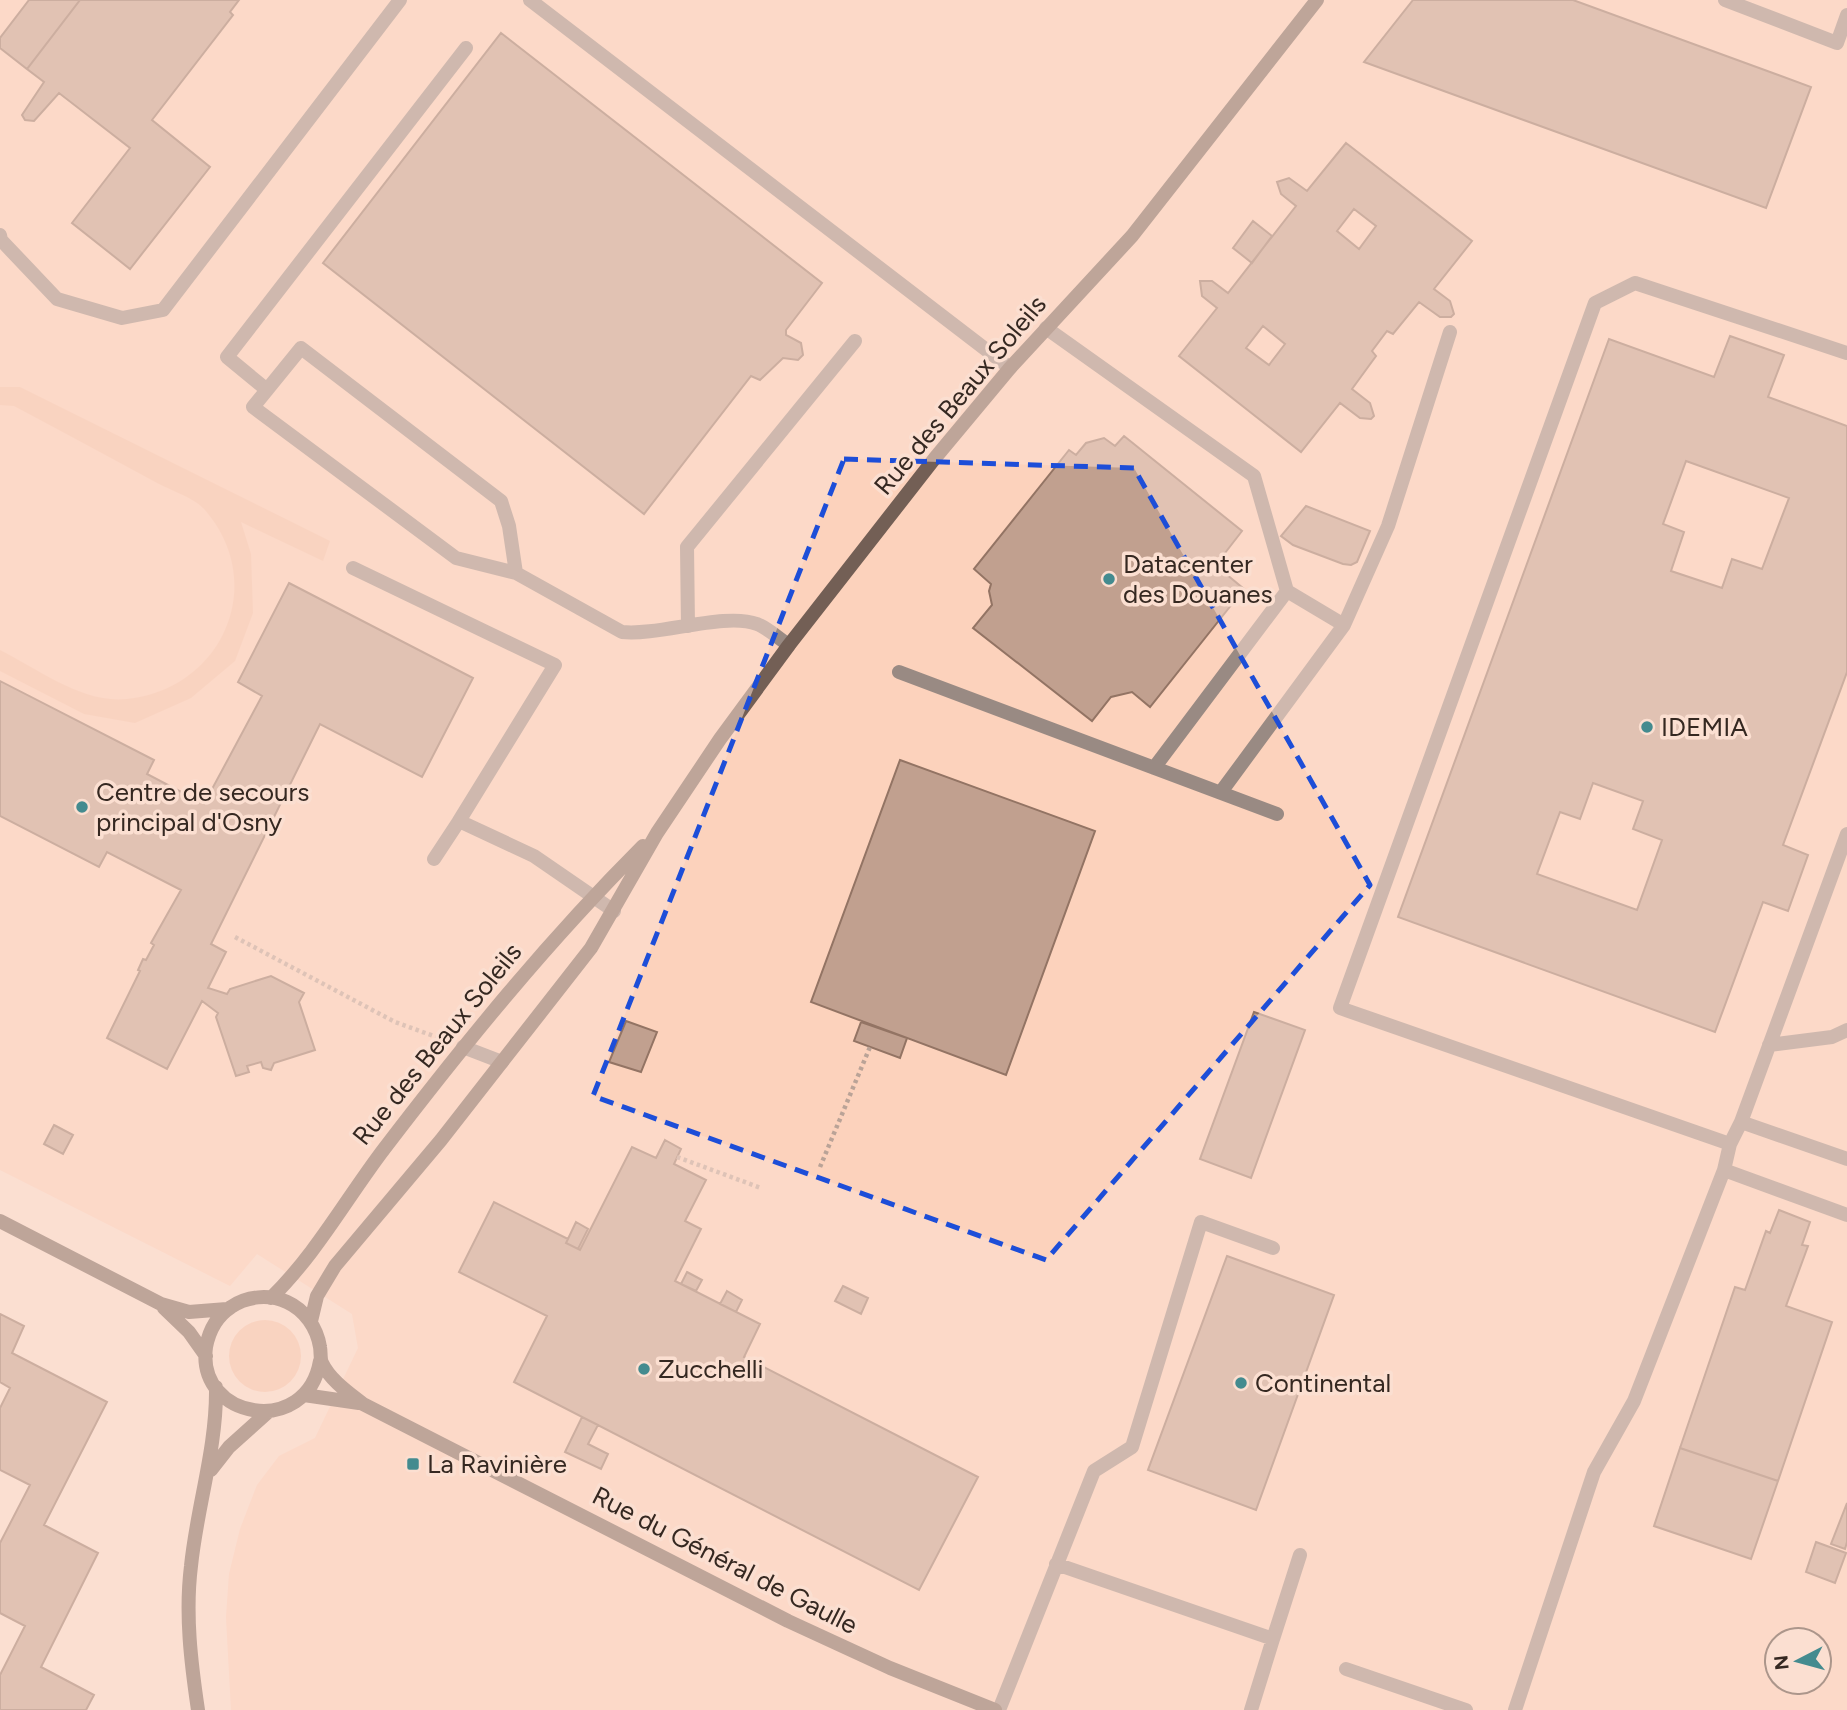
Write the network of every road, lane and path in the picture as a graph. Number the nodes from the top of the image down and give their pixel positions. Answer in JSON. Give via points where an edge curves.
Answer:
{"nodes":[{"id":1,"x":400,"y":0,"type":"edge"},
{"id":2,"x":530,"y":0,"type":"edge"},
{"id":3,"x":1317,"y":0,"type":"edge"},
{"id":4,"x":1725,"y":0,"type":"edge"},
{"id":5,"x":1847,"y":15,"type":"edge"},
{"id":6,"x":466,"y":48,"type":"dead end"},
{"id":7,"x":0,"y":235,"type":"edge"},
{"id":8,"x":1046,"y":328,"type":"junction"},
{"id":9,"x":1450,"y":332,"type":"dead end"},
{"id":10,"x":855,"y":341,"type":"dead end"},
{"id":11,"x":1847,"y":353,"type":"edge"},
{"id":12,"x":1010,"y":368,"type":"junction"},
{"id":13,"x":267,"y":390,"type":"junction"},
{"id":14,"x":353,"y":568,"type":"dead end"},
{"id":15,"x":516,"y":573,"type":"junction"},
{"id":16,"x":1287,"y":591,"type":"junction"},
{"id":17,"x":1344,"y":625,"type":"junction"},
{"id":18,"x":688,"y":626,"type":"junction"},
{"id":19,"x":789,"y":645,"type":"junction"},
{"id":20,"x":899,"y":672,"type":"dead end"},
{"id":21,"x":1154,"y":768,"type":"junction"},
{"id":22,"x":1221,"y":792,"type":"junction"},
{"id":23,"x":1277,"y":814,"type":"dead end"},
{"id":24,"x":459,"y":821,"type":"junction"},
{"id":25,"x":657,"y":833,"type":"junction"},
{"id":26,"x":1847,"y":834,"type":"edge"},
{"id":27,"x":434,"y":859,"type":"dead end"},
{"id":28,"x":592,"y":897,"type":"junction"},
{"id":29,"x":614,"y":911,"type":"junction"},
{"id":30,"x":235,"y":937,"type":"dead end"},
{"id":31,"x":1847,"y":1030,"type":"edge"},
{"id":32,"x":433,"y":1035,"type":"dead end"},
{"id":33,"x":1769,"y":1045,"type":"junction"},
{"id":34,"x":463,"y":1047,"type":"junction"},
{"id":35,"x":870,"y":1047,"type":"dead end"},
{"id":36,"x":502,"y":1062,"type":"junction"},
{"id":37,"x":1741,"y":1122,"type":"junction"},
{"id":38,"x":1730,"y":1144,"type":"junction"},
{"id":39,"x":677,"y":1157,"type":"dead end"},
{"id":40,"x":1847,"y":1159,"type":"edge"},
{"id":41,"x":820,"y":1167,"type":"dead end"},
{"id":42,"x":1724,"y":1170,"type":"junction"},
{"id":43,"x":761,"y":1188,"type":"dead end"},
{"id":44,"x":1847,"y":1215,"type":"edge"},
{"id":45,"x":0,"y":1222,"type":"edge"},
{"id":46,"x":1273,"y":1248,"type":"dead end"},
{"id":47,"x":271,"y":1298,"type":"junction"},
{"id":48,"x":160,"y":1304,"type":"junction"},
{"id":49,"x":227,"y":1310,"type":"junction"},
{"id":50,"x":310,"y":1321,"type":"junction"},
{"id":51,"x":205,"y":1356,"type":"junction"},
{"id":52,"x":320,"y":1361,"type":"junction"},
{"id":53,"x":216,"y":1387,"type":"junction"},
{"id":54,"x":304,"y":1395,"type":"junction"},
{"id":55,"x":363,"y":1404,"type":"junction"},
{"id":56,"x":268,"y":1412,"type":"junction"},
{"id":57,"x":207,"y":1477,"type":"junction"},
{"id":58,"x":1300,"y":1555,"type":"dead end"},
{"id":59,"x":1056,"y":1564,"type":"junction"},
{"id":60,"x":1273,"y":1639,"type":"junction"},
{"id":61,"x":1346,"y":1669,"type":"dead end"},
{"id":62,"x":198,"y":1710,"type":"edge"},
{"id":63,"x":997,"y":1710,"type":"edge"},
{"id":64,"x":1251,"y":1710,"type":"edge"},
{"id":65,"x":1466,"y":1710,"type":"edge"},
{"id":66,"x":1515,"y":1710,"type":"edge"}],
"edges":[{"from":1,"to":7,"type":"lane","via":[[163,310],[122,318],[57,299]]},
{"from":2,"to":12,"type":"lane"},
{"from":3,"to":8,"type":"main road","name":"Rue des Beaux Soleils","via":[[1132,236]]},
{"from":4,"to":5,"type":"lane","via":[[1837,43]]},
{"from":6,"to":13,"type":"lane","via":[[227,357]]},
{"from":8,"to":12,"type":"main road","name":"Rue des Beaux Soleils"},
{"from":8,"to":16,"type":"lane","via":[[1254,475]]},
{"from":9,"to":17,"type":"lane","via":[[1388,526]]},
{"from":10,"to":18,"type":"lane","via":[[687,547]]},
{"from":11,"to":38,"type":"lane","via":[[1635,283],[1595,303],[1340,1008]]},
{"from":12,"to":19,"type":"main road","name":"Rue des Beaux Soleils"},
{"from":13,"to":15,"type":"lane","via":[[254,407],[456,558]]},
{"from":13,"to":15,"type":"lane","via":[[301,348],[501,501]]},
{"from":14,"to":24,"type":"lane","via":[[555,665]]},
{"from":15,"to":18,"type":"lane","via":[[622,632],[639,634]]},
{"from":16,"to":17,"type":"lane"},
{"from":16,"to":21,"type":"lane"},
{"from":17,"to":22,"type":"lane"},
{"from":18,"to":19,"type":"lane","via":[[758,624]]},
{"from":19,"to":25,"type":"main road","name":"Rue des Beaux Soleils"},
{"from":20,"to":21,"type":"lane"},
{"from":21,"to":22,"type":"lane"},
{"from":22,"to":23,"type":"lane"},
{"from":24,"to":27,"type":"lane"},
{"from":24,"to":28,"type":"lane","via":[[534,856]]},
{"from":25,"to":28,"type":"main road","name":"Rue des Beaux Soleils"},
{"from":25,"to":29,"type":"main road","name":"Rue des Beaux Soleils"},
{"from":26,"to":33,"type":"lane"},
{"from":28,"to":29,"type":"lane"},
{"from":28,"to":34,"type":"main road","name":"Rue des Beaux Soleils"},
{"from":29,"to":36,"type":"main road","name":"Rue des Beaux Soleils","via":[[591,948]]},
{"from":30,"to":32,"type":"path","via":[[395,1022]]},
{"from":31,"to":33,"type":"lane","via":[[1832,1037]]},
{"from":33,"to":37,"type":"lane"},
{"from":34,"to":36,"type":"lane"},
{"from":34,"to":47,"type":"main road","name":"Rue des Beaux Soleils","via":[[302,1266]]},
{"from":35,"to":41,"type":"path"},
{"from":36,"to":50,"type":"main road","name":"Rue des Beaux Soleils","via":[[335,1266],[317,1296]]},
{"from":37,"to":38,"type":"lane"},
{"from":37,"to":40,"type":"lane"},
{"from":38,"to":42,"type":"lane"},
{"from":39,"to":43,"type":"path"},
{"from":42,"to":44,"type":"lane"},
{"from":42,"to":66,"type":"lane","via":[[1634,1401],[1594,1472]]},
{"from":45,"to":48,"type":"main road"},
{"from":46,"to":59,"type":"lane","via":[[1201,1222],[1132,1447],[1094,1471]]},
{"from":47,"to":49,"type":"main road","via":[[248,1299]]},
{"from":47,"to":50,"type":"main road","via":[[293,1306]]},
{"from":48,"to":49,"type":"main road","via":[[189,1312]]},
{"from":48,"to":51,"type":"main road","via":[[189,1332]]},
{"from":49,"to":51,"type":"main road","via":[[211,1330]]},
{"from":50,"to":52,"type":"main road","via":[[319,1340]]},
{"from":51,"to":53,"type":"main road"},
{"from":52,"to":54,"type":"main road","via":[[315,1380]]},
{"from":52,"to":55,"type":"main road"},
{"from":53,"to":56,"type":"main road","via":[[235,1405]]},
{"from":53,"to":57,"type":"main road"},
{"from":54,"to":55,"type":"main road"},
{"from":54,"to":56,"type":"main road"},
{"from":55,"to":63,"type":"main road","name":"Rue du Général de Gaulle","via":[[813,1633]]},
{"from":56,"to":57,"type":"main road","via":[[229,1447]]},
{"from":57,"to":62,"type":"main road","via":[[190,1567]]},
{"from":58,"to":60,"type":"lane"},
{"from":59,"to":60,"type":"lane"},
{"from":59,"to":63,"type":"lane"},
{"from":60,"to":64,"type":"lane"},
{"from":61,"to":65,"type":"lane"}]}
